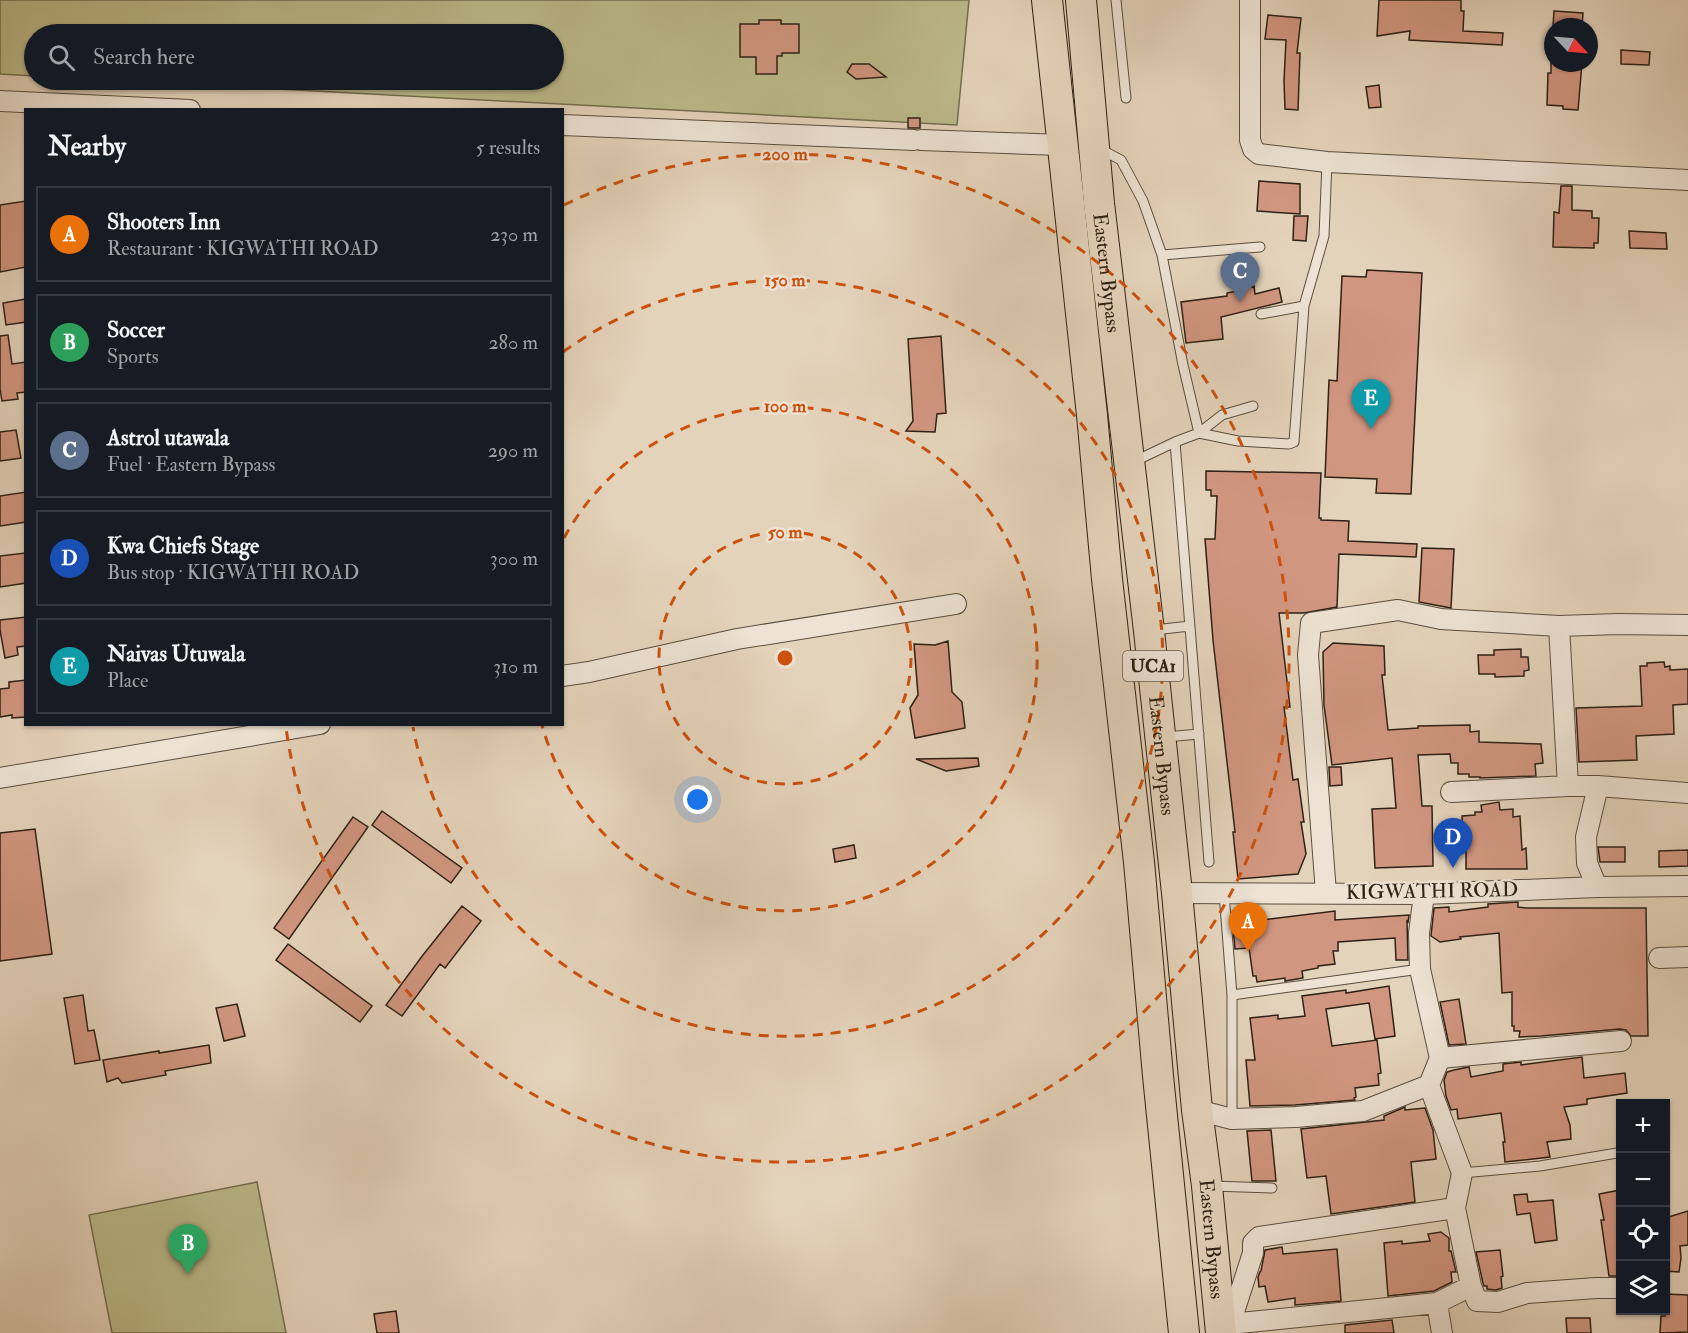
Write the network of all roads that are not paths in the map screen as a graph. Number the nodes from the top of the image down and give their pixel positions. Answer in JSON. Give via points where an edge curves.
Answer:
{"nodes":[{"id":1,"x":1047,"y":0,"type":"edge"},
{"id":2,"x":1081,"y":0,"type":"edge"},
{"id":3,"x":1116,"y":0,"type":"edge"},
{"id":4,"x":1250,"y":0,"type":"edge"},
{"id":5,"x":1126,"y":98,"type":"dead end"},
{"id":6,"x":0,"y":101,"type":"edge"},
{"id":7,"x":148,"y":108,"type":"edge"},
{"id":8,"x":564,"y":125,"type":"edge"},
{"id":9,"x":1062,"y":145,"type":"junction"},
{"id":10,"x":1095,"y":147,"type":"junction"},
{"id":11,"x":1328,"y":162,"type":"junction"},
{"id":12,"x":1688,"y":180,"type":"edge"},
{"id":13,"x":1260,"y":247,"type":"dead end"},
{"id":14,"x":1162,"y":255,"type":"junction"},
{"id":15,"x":1304,"y":306,"type":"junction"},
{"id":16,"x":1262,"y":314,"type":"dead end"},
{"id":17,"x":1253,"y":406,"type":"dead end"},
{"id":18,"x":1199,"y":433,"type":"junction"},
{"id":19,"x":1175,"y":442,"type":"junction"},
{"id":20,"x":1130,"y":464,"type":"junction"},
{"id":21,"x":956,"y":604,"type":"dead end"},
{"id":22,"x":1688,"y":625,"type":"edge"},
{"id":23,"x":1190,"y":626,"type":"junction"},
{"id":24,"x":1559,"y":626,"type":"junction"},
{"id":25,"x":1149,"y":631,"type":"junction"},
{"id":26,"x":564,"y":676,"type":"edge"},
{"id":27,"x":308,"y":726,"type":"edge"},
{"id":28,"x":1199,"y":734,"type":"junction"},
{"id":29,"x":1160,"y":737,"type":"junction"},
{"id":30,"x":0,"y":778,"type":"edge"},
{"id":31,"x":1568,"y":786,"type":"junction"},
{"id":32,"x":1598,"y":786,"type":"junction"},
{"id":33,"x":1451,"y":792,"type":"dead end"},
{"id":34,"x":1688,"y":793,"type":"edge"},
{"id":35,"x":1209,"y":862,"type":"dead end"},
{"id":36,"x":1688,"y":886,"type":"edge"},
{"id":37,"x":1597,"y":887,"type":"junction"},
{"id":38,"x":1177,"y":893,"type":"junction"},
{"id":39,"x":1224,"y":893,"type":"junction"},
{"id":40,"x":1326,"y":893,"type":"junction"},
{"id":41,"x":1424,"y":894,"type":"junction"},
{"id":42,"x":1659,"y":957,"type":"dead end"},
{"id":43,"x":1688,"y":957,"type":"edge"},
{"id":44,"x":1420,"y":969,"type":"junction"},
{"id":45,"x":1232,"y":995,"type":"junction"},
{"id":46,"x":1621,"y":1041,"type":"dead end"},
{"id":47,"x":1440,"y":1058,"type":"junction"},
{"id":48,"x":1429,"y":1085,"type":"junction"},
{"id":49,"x":1197,"y":1110,"type":"junction"},
{"id":50,"x":1232,"y":1119,"type":"junction"},
{"id":51,"x":1616,"y":1153,"type":"edge"},
{"id":52,"x":1462,"y":1173,"type":"junction"},
{"id":53,"x":1206,"y":1186,"type":"junction"},
{"id":54,"x":1272,"y":1188,"type":"dead end"},
{"id":55,"x":1455,"y":1208,"type":"junction"},
{"id":56,"x":1471,"y":1286,"type":"junction"},
{"id":57,"x":1616,"y":1288,"type":"edge"},
{"id":58,"x":1437,"y":1303,"type":"junction"},
{"id":59,"x":1226,"y":1325,"type":"edge"},
{"id":60,"x":1184,"y":1333,"type":"edge"},
{"id":61,"x":1442,"y":1333,"type":"edge"}],
"edges":[{"from":1,"to":9,"type":"main road","name":"Eastern Bypass","number":"UCA1"},
{"from":2,"to":10,"type":"main road","name":"Eastern Bypass","number":"UCA1"},
{"from":3,"to":5,"type":"lane"},
{"from":4,"to":11,"type":"street","via":[[1253,148],[1259,154]]},
{"from":6,"to":7,"type":"street"},
{"from":8,"to":9,"type":"street"},
{"from":9,"to":60,"type":"main road","name":"Eastern Bypass","number":"UCA1","via":[[1139,862]]},
{"from":10,"to":14,"type":"lane","via":[[1121,160],[1143,201]]},
{"from":10,"to":20,"type":"main road","name":"Eastern Bypass","number":"UCA1"},
{"from":11,"to":12,"type":"street"},
{"from":11,"to":15,"type":"lane","via":[[1324,236]]},
{"from":13,"to":14,"type":"lane"},
{"from":14,"to":18,"type":"lane"},
{"from":15,"to":16,"type":"lane"},
{"from":15,"to":18,"type":"lane","via":[[1294,442],[1238,441]]},
{"from":17,"to":18,"type":"lane","via":[[1222,415]]},
{"from":18,"to":19,"type":"lane"},
{"from":19,"to":20,"type":"lane"},
{"from":19,"to":23,"type":"lane"},
{"from":20,"to":25,"type":"main road","name":"Eastern Bypass","number":"UCA1"},
{"from":21,"to":26,"type":"street","via":[[737,639]]},
{"from":22,"to":24,"type":"street"},
{"from":23,"to":25,"type":"lane"},
{"from":23,"to":28,"type":"lane"},
{"from":24,"to":31,"type":"street"},
{"from":24,"to":40,"type":"street","via":[[1440,619],[1398,610],[1311,623],[1308,655]]},
{"from":25,"to":29,"type":"main road","name":"Eastern Bypass","number":"UCA1"},
{"from":27,"to":30,"type":"street"},
{"from":28,"to":29,"type":"lane"},
{"from":28,"to":35,"type":"lane"},
{"from":29,"to":38,"type":"main road","name":"Eastern Bypass","number":"UCA1"},
{"from":31,"to":32,"type":"street"},
{"from":31,"to":33,"type":"street"},
{"from":32,"to":34,"type":"street"},
{"from":32,"to":37,"type":"street","via":[[1586,837],[1587,863]]},
{"from":36,"to":37,"type":"street","name":"KIGWATHI ROAD"},
{"from":37,"to":41,"type":"street","name":"KIGWATHI ROAD"},
{"from":38,"to":39,"type":"street","name":"KIGWATHI ROAD"},
{"from":38,"to":49,"type":"main road","name":"Eastern Bypass","number":"UCA1"},
{"from":39,"to":40,"type":"street","name":"KIGWATHI ROAD"},
{"from":39,"to":45,"type":"lane"},
{"from":40,"to":41,"type":"street","name":"KIGWATHI ROAD"},
{"from":41,"to":44,"type":"street"},
{"from":42,"to":43,"type":"street"},
{"from":44,"to":45,"type":"lane"},
{"from":44,"to":47,"type":"street"},
{"from":45,"to":50,"type":"lane"},
{"from":46,"to":47,"type":"street"},
{"from":47,"to":48,"type":"street"},
{"from":48,"to":50,"type":"street","via":[[1363,1111]]},
{"from":48,"to":52,"type":"street"},
{"from":49,"to":50,"type":"street"},
{"from":49,"to":53,"type":"main road","name":"Eastern Bypass","number":"UCA1"},
{"from":51,"to":52,"type":"lane","via":[[1540,1166]]},
{"from":52,"to":55,"type":"street"},
{"from":53,"to":54,"type":"lane"},
{"from":53,"to":59,"type":"main road","name":"Eastern Bypass","number":"UCA1"},
{"from":55,"to":56,"type":"street"},
{"from":55,"to":59,"type":"street","via":[[1260,1237],[1253,1243],[1253,1253]]},
{"from":56,"to":57,"type":"street","via":[[1477,1301],[1498,1302],[1527,1293]]},
{"from":56,"to":58,"type":"street"},
{"from":58,"to":59,"type":"street"},
{"from":58,"to":61,"type":"street"}]}
